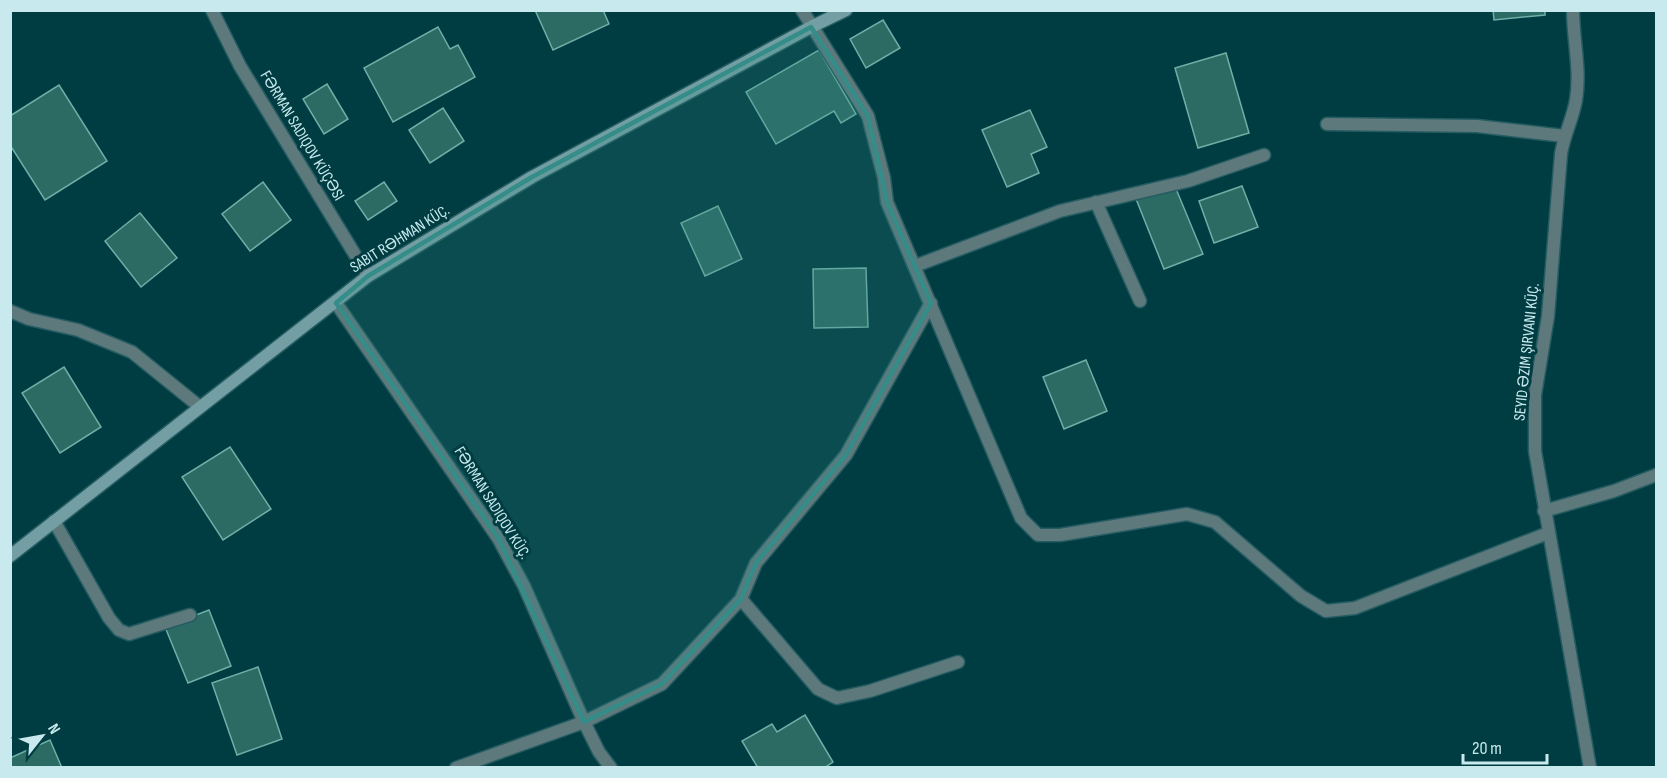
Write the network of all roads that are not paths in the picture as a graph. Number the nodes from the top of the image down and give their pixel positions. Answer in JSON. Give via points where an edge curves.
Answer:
{"nodes":[{"id":1,"x":212,"y":10,"type":"edge"},
{"id":2,"x":802,"y":10,"type":"edge"},
{"id":3,"x":846,"y":10,"type":"edge"},
{"id":4,"x":1573,"y":10,"type":"edge"},
{"id":5,"x":811,"y":27,"type":"junction"},
{"id":6,"x":1328,"y":124,"type":"dead end"},
{"id":7,"x":1564,"y":136,"type":"junction"},
{"id":8,"x":1264,"y":155,"type":"dead end"},
{"id":9,"x":1096,"y":202,"type":"junction"},
{"id":10,"x":915,"y":266,"type":"junction"},
{"id":11,"x":368,"y":276,"type":"junction"},
{"id":12,"x":1140,"y":301,"type":"dead end"},
{"id":13,"x":336,"y":303,"type":"junction"},
{"id":14,"x":931,"y":303,"type":"junction"},
{"id":15,"x":10,"y":311,"type":"edge"},
{"id":16,"x":200,"y":407,"type":"junction"},
{"id":17,"x":1656,"y":476,"type":"edge"},
{"id":18,"x":1544,"y":511,"type":"junction"},
{"id":19,"x":54,"y":521,"type":"junction"},
{"id":20,"x":1548,"y":533,"type":"junction"},
{"id":21,"x":10,"y":556,"type":"edge"},
{"id":22,"x":741,"y":599,"type":"junction"},
{"id":23,"x":190,"y":615,"type":"dead end"},
{"id":24,"x":958,"y":662,"type":"dead end"},
{"id":25,"x":584,"y":722,"type":"junction"},
{"id":26,"x":456,"y":768,"type":"edge"},
{"id":27,"x":611,"y":768,"type":"edge"},
{"id":28,"x":1590,"y":768,"type":"edge"}],
"edges":[{"from":1,"to":11,"type":"street","via":[[240,66]]},
{"from":2,"to":5,"type":"street"},
{"from":3,"to":5,"type":"main road","name":"SABIT RƏHMAN KÜÇ."},
{"from":4,"to":7,"type":"street","name":"SEYID ƏZIM ŞIRVANI KÜÇ.","via":[[1578,78],[1576,102]]},
{"from":5,"to":10,"type":"street","via":[[868,116],[887,202]]},
{"from":5,"to":11,"type":"main road","name":"SABIT RƏHMAN KÜÇ.","via":[[532,177]]},
{"from":6,"to":7,"type":"street","via":[[1477,126]]},
{"from":7,"to":18,"type":"street","name":"SEYID ƏZIM ŞIRVANI KÜÇ.","via":[[1548,316],[1535,395],[1535,451]]},
{"from":8,"to":9,"type":"street","via":[[1188,181]]},
{"from":9,"to":10,"type":"street","via":[[1060,211]]},
{"from":9,"to":12,"type":"street"},
{"from":10,"to":14,"type":"street"},
{"from":11,"to":13,"type":"main road","name":"SABIT RƏHMAN KÜÇ."},
{"from":13,"to":16,"type":"main road","name":"SABIT RƏHMAN KÜÇ."},
{"from":13,"to":25,"type":"street","via":[[498,538],[524,586]]},
{"from":14,"to":20,"type":"street","via":[[1022,518],[1038,535],[1060,535],[1187,514],[1215,522],[1301,596],[1326,611],[1355,608]]},
{"from":14,"to":22,"type":"street","via":[[846,455],[756,563]]},
{"from":15,"to":16,"type":"street","via":[[78,330],[132,352]]},
{"from":16,"to":19,"type":"main road","name":"SABIT RƏHMAN KÜÇ."},
{"from":17,"to":18,"type":"street"},
{"from":18,"to":20,"type":"street","name":"SEYID ƏZIM ŞIRVANI KÜÇ."},
{"from":19,"to":21,"type":"main road","name":"SABIT RƏHMAN KÜÇ."},
{"from":19,"to":23,"type":"street","via":[[119,630],[129,634]]},
{"from":20,"to":28,"type":"street","name":"SEYID ƏZIM ŞIRVANI KÜÇ."},
{"from":22,"to":24,"type":"street","via":[[818,689],[837,698]]},
{"from":22,"to":25,"type":"street","via":[[662,684]]},
{"from":25,"to":26,"type":"street"},
{"from":25,"to":27,"type":"street"}]}
